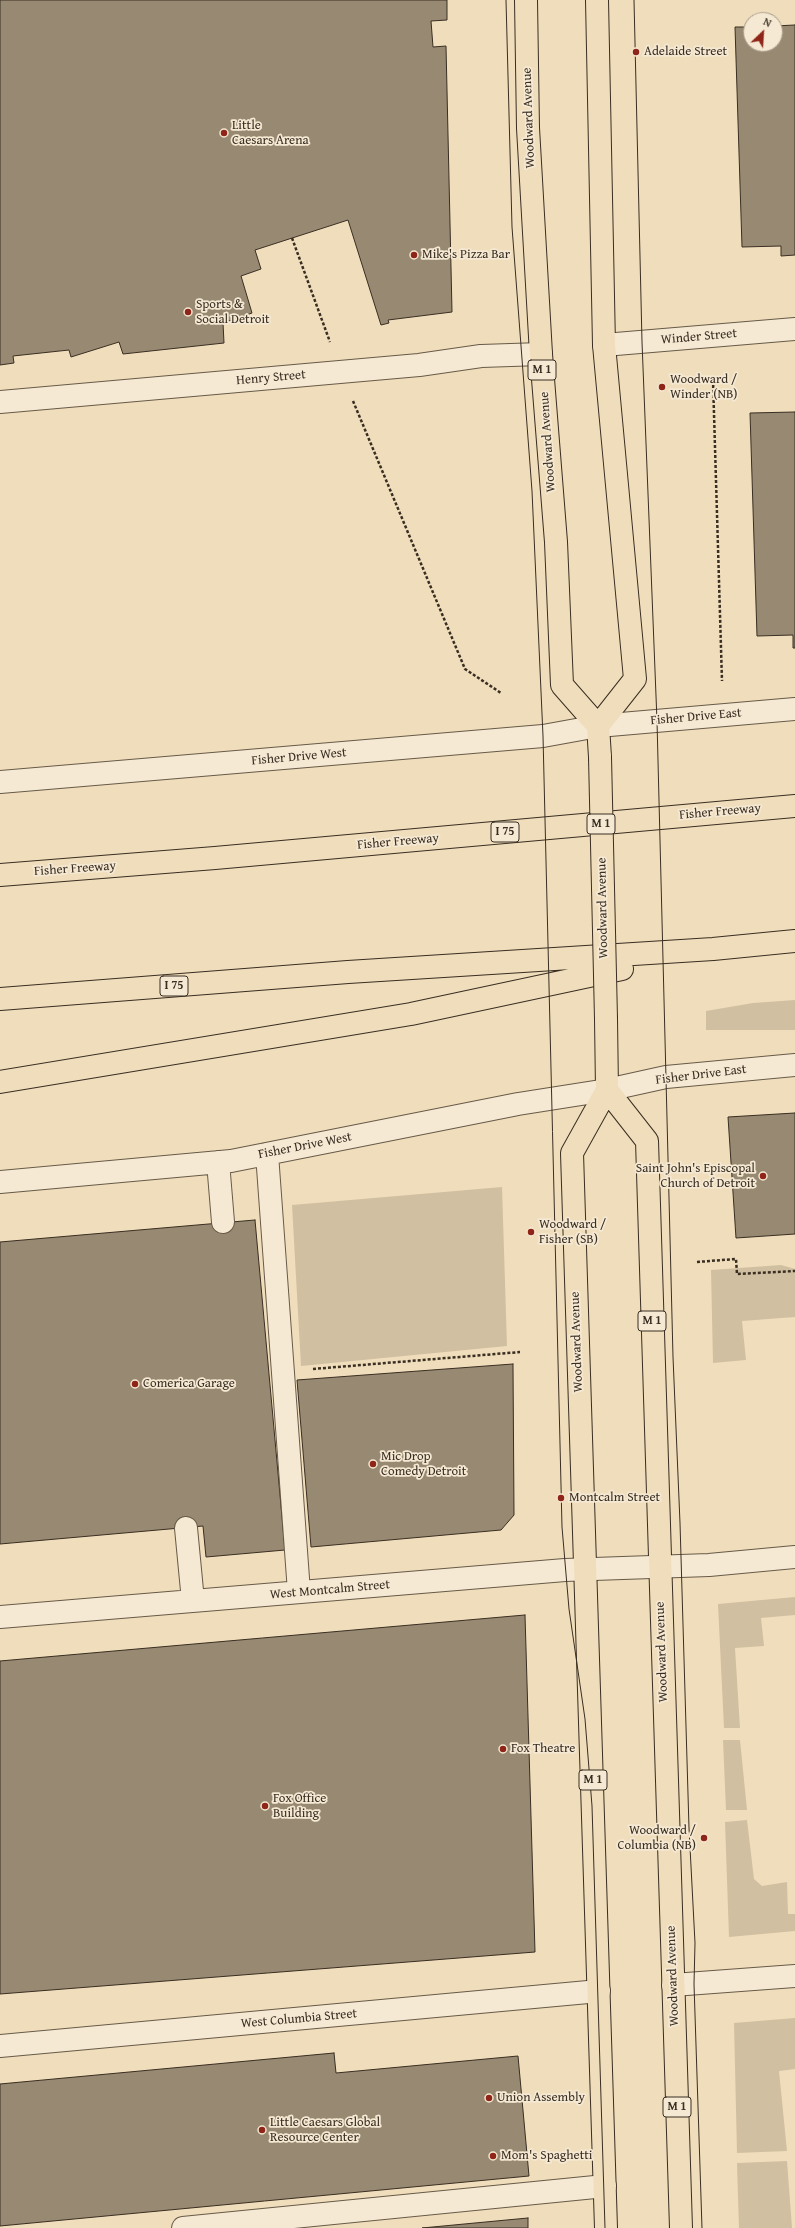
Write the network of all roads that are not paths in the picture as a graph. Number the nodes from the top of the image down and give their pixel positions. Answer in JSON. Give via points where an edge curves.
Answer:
{"nodes":[{"id":1,"x":526,"y":0,"type":"edge"},
{"id":2,"x":597,"y":0,"type":"edge"},
{"id":3,"x":795,"y":329,"type":"edge"},
{"id":4,"x":604,"y":345,"type":"junction"},
{"id":5,"x":541,"y":354,"type":"junction"},
{"id":6,"x":0,"y":402,"type":"edge"},
{"id":7,"x":795,"y":708,"type":"edge"},
{"id":8,"x":598,"y":726,"type":"junction"},
{"id":9,"x":0,"y":782,"type":"edge"},
{"id":10,"x":795,"y":806,"type":"edge"},
{"id":11,"x":0,"y":875,"type":"edge"},
{"id":12,"x":795,"y":941,"type":"edge"},
{"id":13,"x":714,"y":949,"type":"junction"},
{"id":14,"x":0,"y":999,"type":"edge"},
{"id":15,"x":795,"y":1065,"type":"edge"},
{"id":16,"x":0,"y":1082,"type":"edge"},
{"id":17,"x":607,"y":1090,"type":"junction"},
{"id":18,"x":267,"y":1154,"type":"junction"},
{"id":19,"x":218,"y":1162,"type":"junction"},
{"id":20,"x":0,"y":1182,"type":"edge"},
{"id":21,"x":223,"y":1222,"type":"dead end"},
{"id":22,"x":186,"y":1528,"type":"dead end"},
{"id":23,"x":795,"y":1557,"type":"edge"},
{"id":24,"x":660,"y":1567,"type":"junction"},
{"id":25,"x":586,"y":1569,"type":"junction"},
{"id":26,"x":299,"y":1592,"type":"junction"},
{"id":27,"x":194,"y":1601,"type":"junction"},
{"id":28,"x":0,"y":1617,"type":"edge"},
{"id":29,"x":795,"y":1976,"type":"edge"},
{"id":30,"x":673,"y":1985,"type":"junction"},
{"id":31,"x":599,"y":1992,"type":"junction"},
{"id":32,"x":0,"y":2046,"type":"edge"},
{"id":33,"x":604,"y":2186,"type":"junction"},
{"id":34,"x":183,"y":2228,"type":"edge"},
{"id":35,"x":606,"y":2228,"type":"edge"},
{"id":36,"x":681,"y":2228,"type":"edge"}],
"edges":[{"from":1,"to":5,"type":"main road","name":"Woodward Avenue","number":"M 1","via":[[528,128]]},
{"from":2,"to":4,"type":"main road"},
{"from":3,"to":4,"type":"street","name":"Winder Street"},
{"from":4,"to":8,"type":"main road","via":[[635,679]]},
{"from":5,"to":6,"type":"street","name":"Henry Street","via":[[482,356],[419,365]]},
{"from":5,"to":8,"type":"main road","name":"Woodward Avenue","number":"M 1","via":[[556,542],[562,685]]},
{"from":7,"to":8,"type":"street","name":"Fisher Drive East"},
{"from":8,"to":9,"type":"street","name":"Fisher Drive West","via":[[543,736]]},
{"from":8,"to":17,"type":"main road","name":"Woodward Avenue","number":"M 1","bridge":true},
{"from":10,"to":11,"type":"main road","name":"Fisher Freeway","number":"I 75"},
{"from":12,"to":13,"type":"main road","number":"I 75"},
{"from":13,"to":14,"type":"main road","number":"I 75","via":[[348,972]]},
{"from":13,"to":16,"type":"main road","via":[[411,1014]]},
{"from":15,"to":17,"type":"street","name":"Fisher Drive East","via":[[689,1074]]},
{"from":17,"to":18,"type":"street","name":"Fisher Drive West","via":[[518,1104]]},
{"from":17,"to":24,"type":"main road","name":"Woodward Avenue","number":"M 1","via":[[647,1141]]},
{"from":17,"to":25,"type":"main road","name":"Woodward Avenue","number":"M 1","via":[[572,1153]]},
{"from":18,"to":19,"type":"street","name":"Fisher Drive West"},
{"from":18,"to":26,"type":"street"},
{"from":19,"to":20,"type":"street","name":"Fisher Drive West"},
{"from":19,"to":21,"type":"street"},
{"from":22,"to":27,"type":"street"},
{"from":23,"to":24,"type":"street","name":"West Montcalm Street"},
{"from":24,"to":25,"type":"street","name":"West Montcalm Street"},
{"from":24,"to":30,"type":"main road","name":"Woodward Avenue","number":"M 1"},
{"from":25,"to":26,"type":"street","name":"West Montcalm Street"},
{"from":25,"to":31,"type":"main road","name":"Woodward Avenue","number":"M 1","via":[[585,1609]]},
{"from":26,"to":27,"type":"street","name":"West Montcalm Street"},
{"from":27,"to":28,"type":"street","name":"West Montcalm Street"},
{"from":29,"to":30,"type":"street"},
{"from":30,"to":36,"type":"main road","name":"Woodward Avenue","number":"M 1"},
{"from":31,"to":32,"type":"street","name":"West Columbia Street"},
{"from":31,"to":33,"type":"main road","name":"Woodward Avenue","number":"M 1"},
{"from":33,"to":34,"type":"street"},
{"from":33,"to":35,"type":"main road","name":"Woodward Avenue","number":"M 1"}]}
